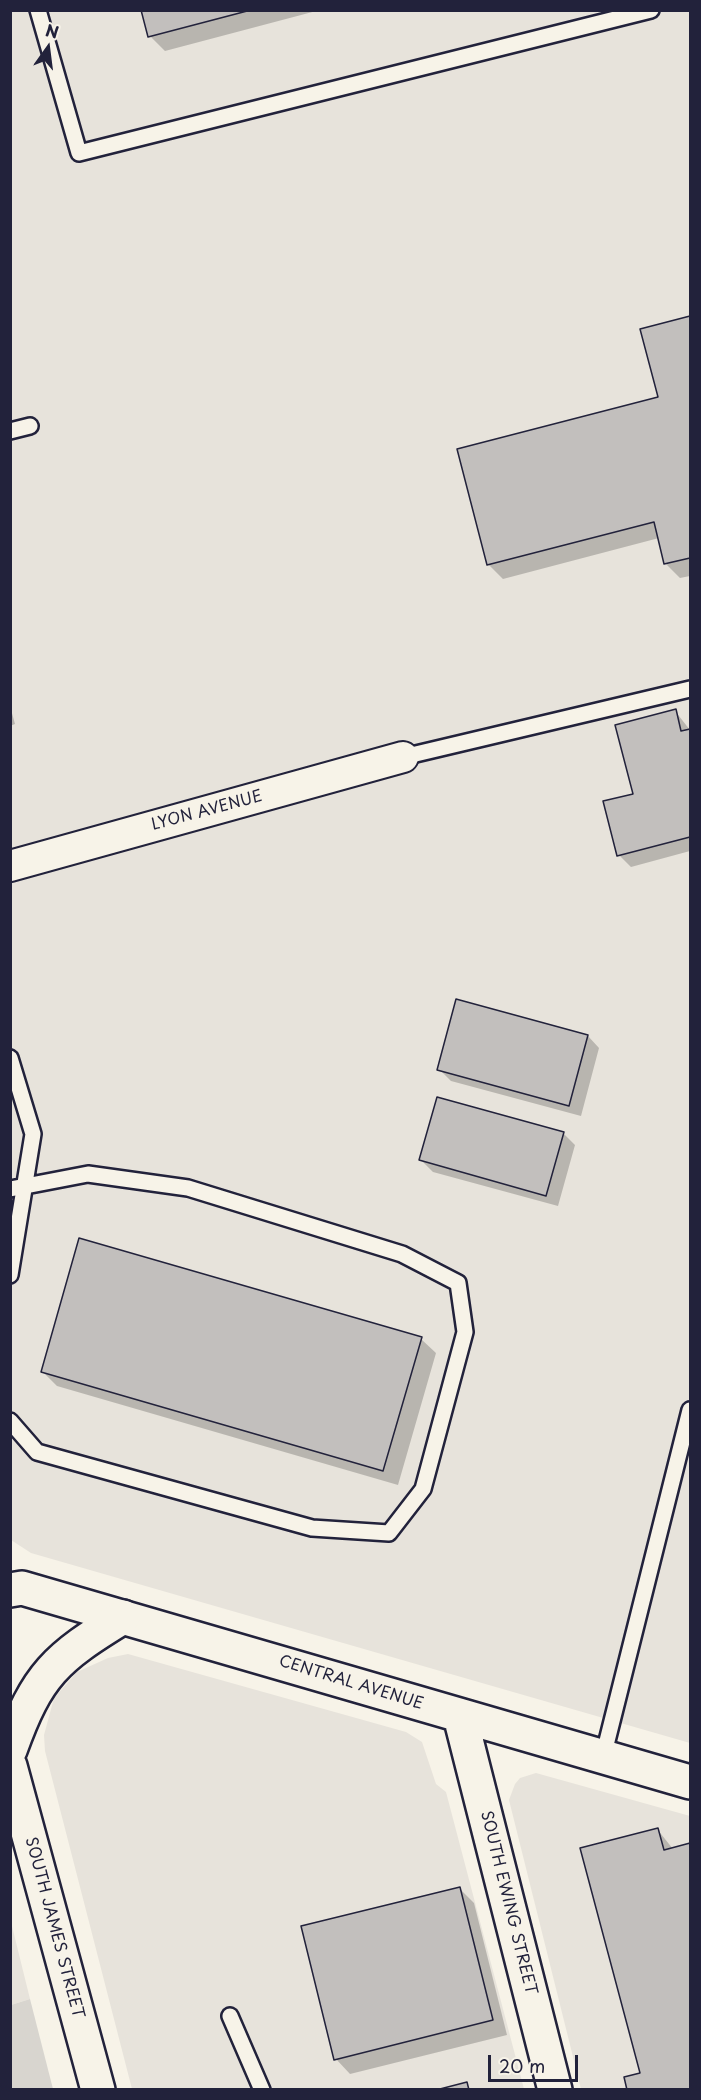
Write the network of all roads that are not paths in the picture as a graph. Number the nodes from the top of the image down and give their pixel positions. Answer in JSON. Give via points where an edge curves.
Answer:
{"nodes":[{"id":1,"x":38,"y":10,"type":"edge"},
{"id":2,"x":651,"y":10,"type":"edge"},
{"id":3,"x":30,"y":426,"type":"dead end"},
{"id":4,"x":10,"y":431,"type":"edge"},
{"id":5,"x":690,"y":689,"type":"edge"},
{"id":6,"x":403,"y":757,"type":"joint"},
{"id":7,"x":10,"y":866,"type":"edge"},
{"id":8,"x":10,"y":1058,"type":"edge"},
{"id":9,"x":26,"y":1186,"type":"junction"},
{"id":10,"x":10,"y":1189,"type":"edge"},
{"id":11,"x":10,"y":1275,"type":"edge"},
{"id":12,"x":690,"y":1410,"type":"edge"},
{"id":13,"x":10,"y":1421,"type":"edge"},
{"id":14,"x":10,"y":1590,"type":"edge"},
{"id":15,"x":123,"y":1617,"type":"junction"},
{"id":16,"x":460,"y":1716,"type":"junction"},
{"id":17,"x":10,"y":1750,"type":"edge"},
{"id":18,"x":603,"y":1757,"type":"junction"},
{"id":19,"x":10,"y":1766,"type":"edge"},
{"id":20,"x":690,"y":1782,"type":"edge"},
{"id":21,"x":230,"y":2016,"type":"dead end"},
{"id":22,"x":98,"y":2090,"type":"edge"},
{"id":23,"x":262,"y":2090,"type":"edge"},
{"id":24,"x":555,"y":2090,"type":"edge"}],
"edges":[{"from":1,"to":2,"type":"lane","via":[[79,153]]},
{"from":3,"to":4,"type":"lane"},
{"from":5,"to":6,"type":"lane"},
{"from":6,"to":7,"type":"street","name":"LYON AVENUE"},
{"from":8,"to":9,"type":"lane","via":[[33,1134]]},
{"from":9,"to":10,"type":"lane"},
{"from":9,"to":11,"type":"lane"},
{"from":9,"to":13,"type":"lane","via":[[88,1174],[188,1188],[402,1254],[458,1283],[465,1332],[423,1489],[389,1533],[312,1528],[37,1452]]},
{"from":12,"to":18,"type":"lane"},
{"from":14,"to":15,"type":"street","name":"CENTRAL AVENUE","via":[[22,1588]]},
{"from":15,"to":16,"type":"street","name":"CENTRAL AVENUE"},
{"from":15,"to":17,"type":"street","via":[[73,1647],[47,1673],[25,1708]]},
{"from":16,"to":18,"type":"street","name":"CENTRAL AVENUE"},
{"from":16,"to":24,"type":"street","name":"SOUTH EWING STREET"},
{"from":18,"to":20,"type":"street","name":"CENTRAL AVENUE"},
{"from":19,"to":22,"type":"street","name":"SOUTH JAMES STREET"},
{"from":21,"to":23,"type":"lane"}]}
